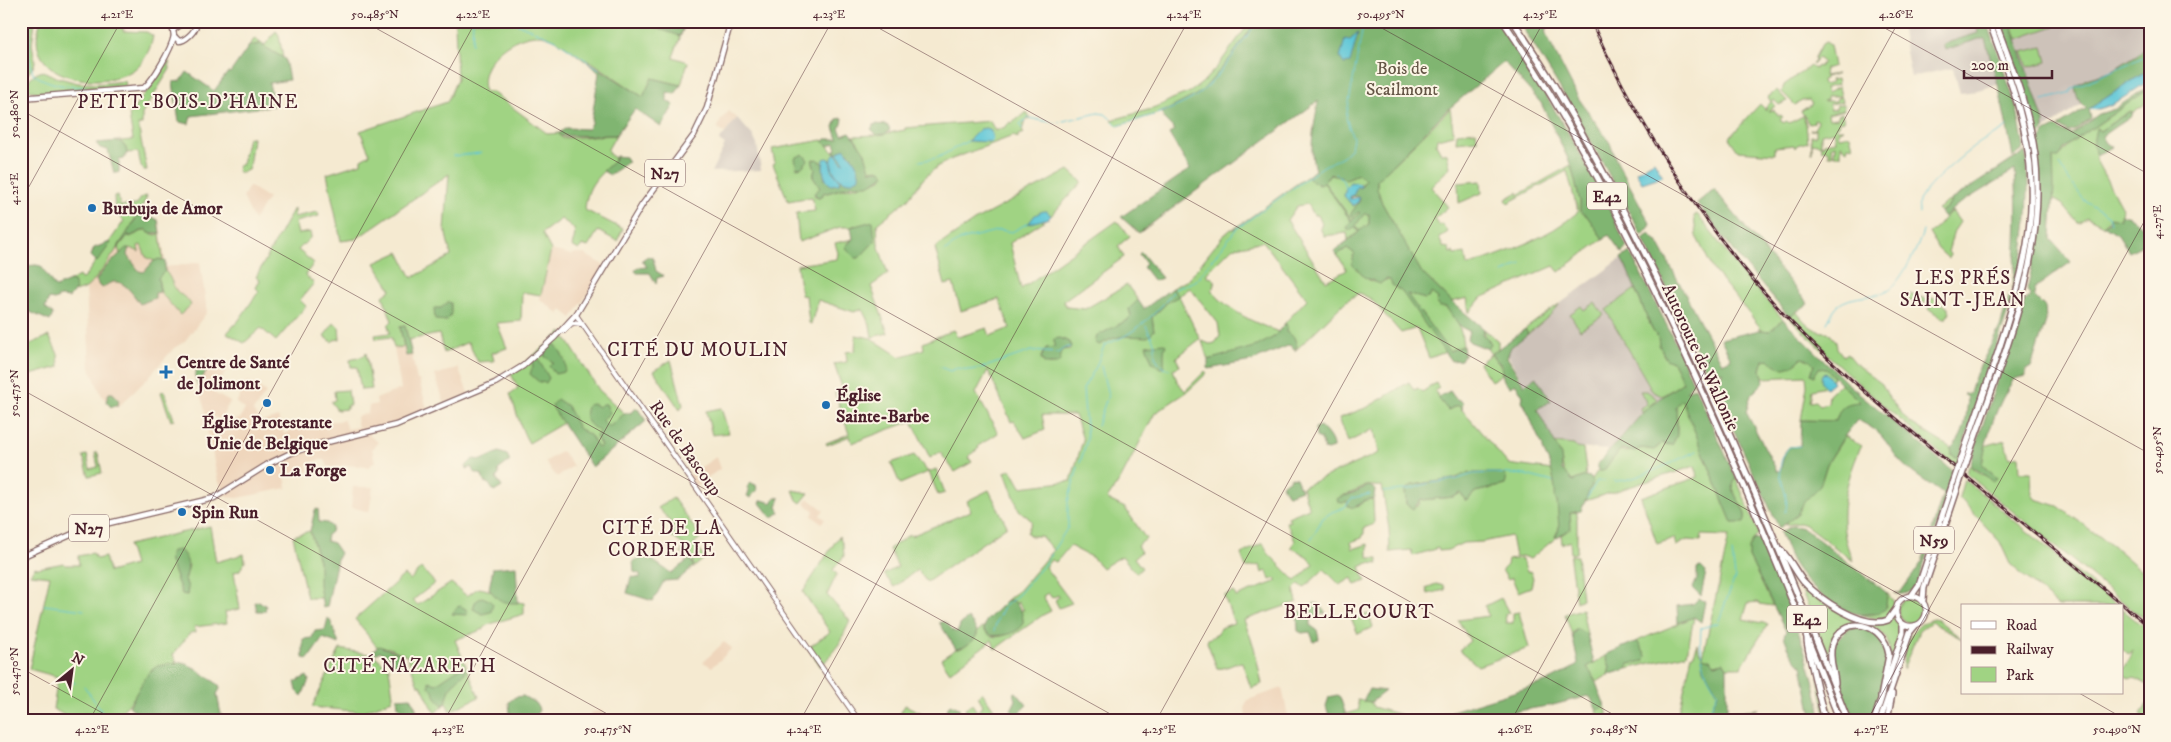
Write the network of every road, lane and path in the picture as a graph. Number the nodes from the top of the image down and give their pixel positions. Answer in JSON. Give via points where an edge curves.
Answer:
{"nodes":[{"id":1,"x":186,"y":21,"type":"edge"},
{"id":2,"x":731,"y":21,"type":"edge"},
{"id":3,"x":1503,"y":21,"type":"edge"},
{"id":4,"x":1513,"y":21,"type":"edge"},
{"id":5,"x":1989,"y":21,"type":"edge"},
{"id":6,"x":1995,"y":21,"type":"edge"},
{"id":7,"x":196,"y":22,"type":"edge"},
{"id":8,"x":174,"y":36,"type":"junction"},
{"id":9,"x":178,"y":41,"type":"junction"},
{"id":10,"x":171,"y":45,"type":"junction"},
{"id":11,"x":21,"y":97,"type":"edge"},
{"id":12,"x":576,"y":315,"type":"junction"},
{"id":13,"x":584,"y":326,"type":"junction"},
{"id":14,"x":547,"y":345,"type":"junction"},
{"id":15,"x":1964,"y":461,"type":"junction"},
{"id":16,"x":1956,"y":485,"type":"junction"},
{"id":17,"x":1779,"y":548,"type":"junction"},
{"id":18,"x":21,"y":557,"type":"edge"},
{"id":19,"x":1912,"y":595,"type":"junction"},
{"id":20,"x":1923,"y":600,"type":"junction"},
{"id":21,"x":1896,"y":609,"type":"junction"},
{"id":22,"x":1903,"y":624,"type":"junction"},
{"id":23,"x":1914,"y":626,"type":"junction"},
{"id":24,"x":1808,"y":639,"type":"junction"},
{"id":25,"x":1898,"y":668,"type":"junction"},
{"id":26,"x":1836,"y":691,"type":"junction"},
{"id":27,"x":1881,"y":697,"type":"junction"},
{"id":28,"x":859,"y":721,"type":"edge"},
{"id":29,"x":1825,"y":721,"type":"edge"},
{"id":30,"x":1840,"y":721,"type":"edge"},
{"id":31,"x":1848,"y":721,"type":"edge"},
{"id":32,"x":1874,"y":721,"type":"edge"},
{"id":33,"x":1880,"y":721,"type":"edge"},
{"id":34,"x":1886,"y":721,"type":"edge"}],
"edges":[{"from":1,"to":8,"type":"main road","via":[[173,30]]},
{"from":2,"to":12,"type":"main road","number":"N27","via":[[699,126],[642,205]]},
{"from":3,"to":24,"type":"highway","name":"Autoroute de Wallonie","number":"E42","via":[[1560,112],[1641,262],[1697,379]]},
{"from":4,"to":17,"type":"highway","name":"Autoroute de Wallonie","number":"E42","via":[[1598,164],[1647,258]]},
{"from":5,"to":15,"type":"highway","via":[[2026,137],[2032,208],[2025,261]]},
{"from":6,"to":15,"type":"highway","via":[[2031,132],[2037,208],[2030,262],[2011,330]]},
{"from":7,"to":9,"type":"main road","via":[[195,30]]},
{"from":8,"to":9,"type":"main road"},
{"from":8,"to":10,"type":"main road"},
{"from":9,"to":10,"type":"main road"},
{"from":10,"to":11,"type":"main road","via":[[144,88]]},
{"from":12,"to":13,"type":"main road","name":"Rue de Bascoup"},
{"from":12,"to":14,"type":"main road","number":"N27"},
{"from":13,"to":14,"type":"main road","via":[[572,323]]},
{"from":13,"to":28,"type":"main road","name":"Rue de Bascoup"},
{"from":14,"to":18,"type":"main road","number":"N27","via":[[498,382],[428,412],[378,430],[291,453],[211,499],[84,529]]},
{"from":15,"to":16,"type":"highway","bridge":true},
{"from":16,"to":19,"type":"highway","number":"N59","via":[[1919,585]]},
{"from":16,"to":20,"type":"highway","number":"N59"},
{"from":17,"to":21,"type":"highway","via":[[1812,590],[1840,610],[1878,622],[1888,620]]},
{"from":17,"to":26,"type":"highway","name":"Autoroute de Wallonie","number":"E42"},
{"from":19,"to":20,"type":"main road"},
{"from":19,"to":21,"type":"main road","via":[[1903,597]]},
{"from":20,"to":23,"type":"main road","via":[[1926,614],[1922,622]]},
{"from":21,"to":22,"type":"main road"},
{"from":22,"to":23,"type":"main road"},
{"from":22,"to":27,"type":"highway","via":[[1903,633]]},
{"from":23,"to":25,"type":"highway"},
{"from":24,"to":29,"type":"highway","via":[[1806,645]]},
{"from":24,"to":30,"type":"highway","name":"Autoroute de Wallonie","number":"E42"},
{"from":25,"to":33,"type":"highway"},
{"from":25,"to":34,"type":"highway"},
{"from":26,"to":27,"type":"highway","via":[[1831,646],[1846,628],[1862,625],[1880,634],[1888,649]]},
{"from":26,"to":31,"type":"highway","name":"Autoroute de Wallonie","number":"E42"},
{"from":27,"to":32,"type":"highway"}]}
